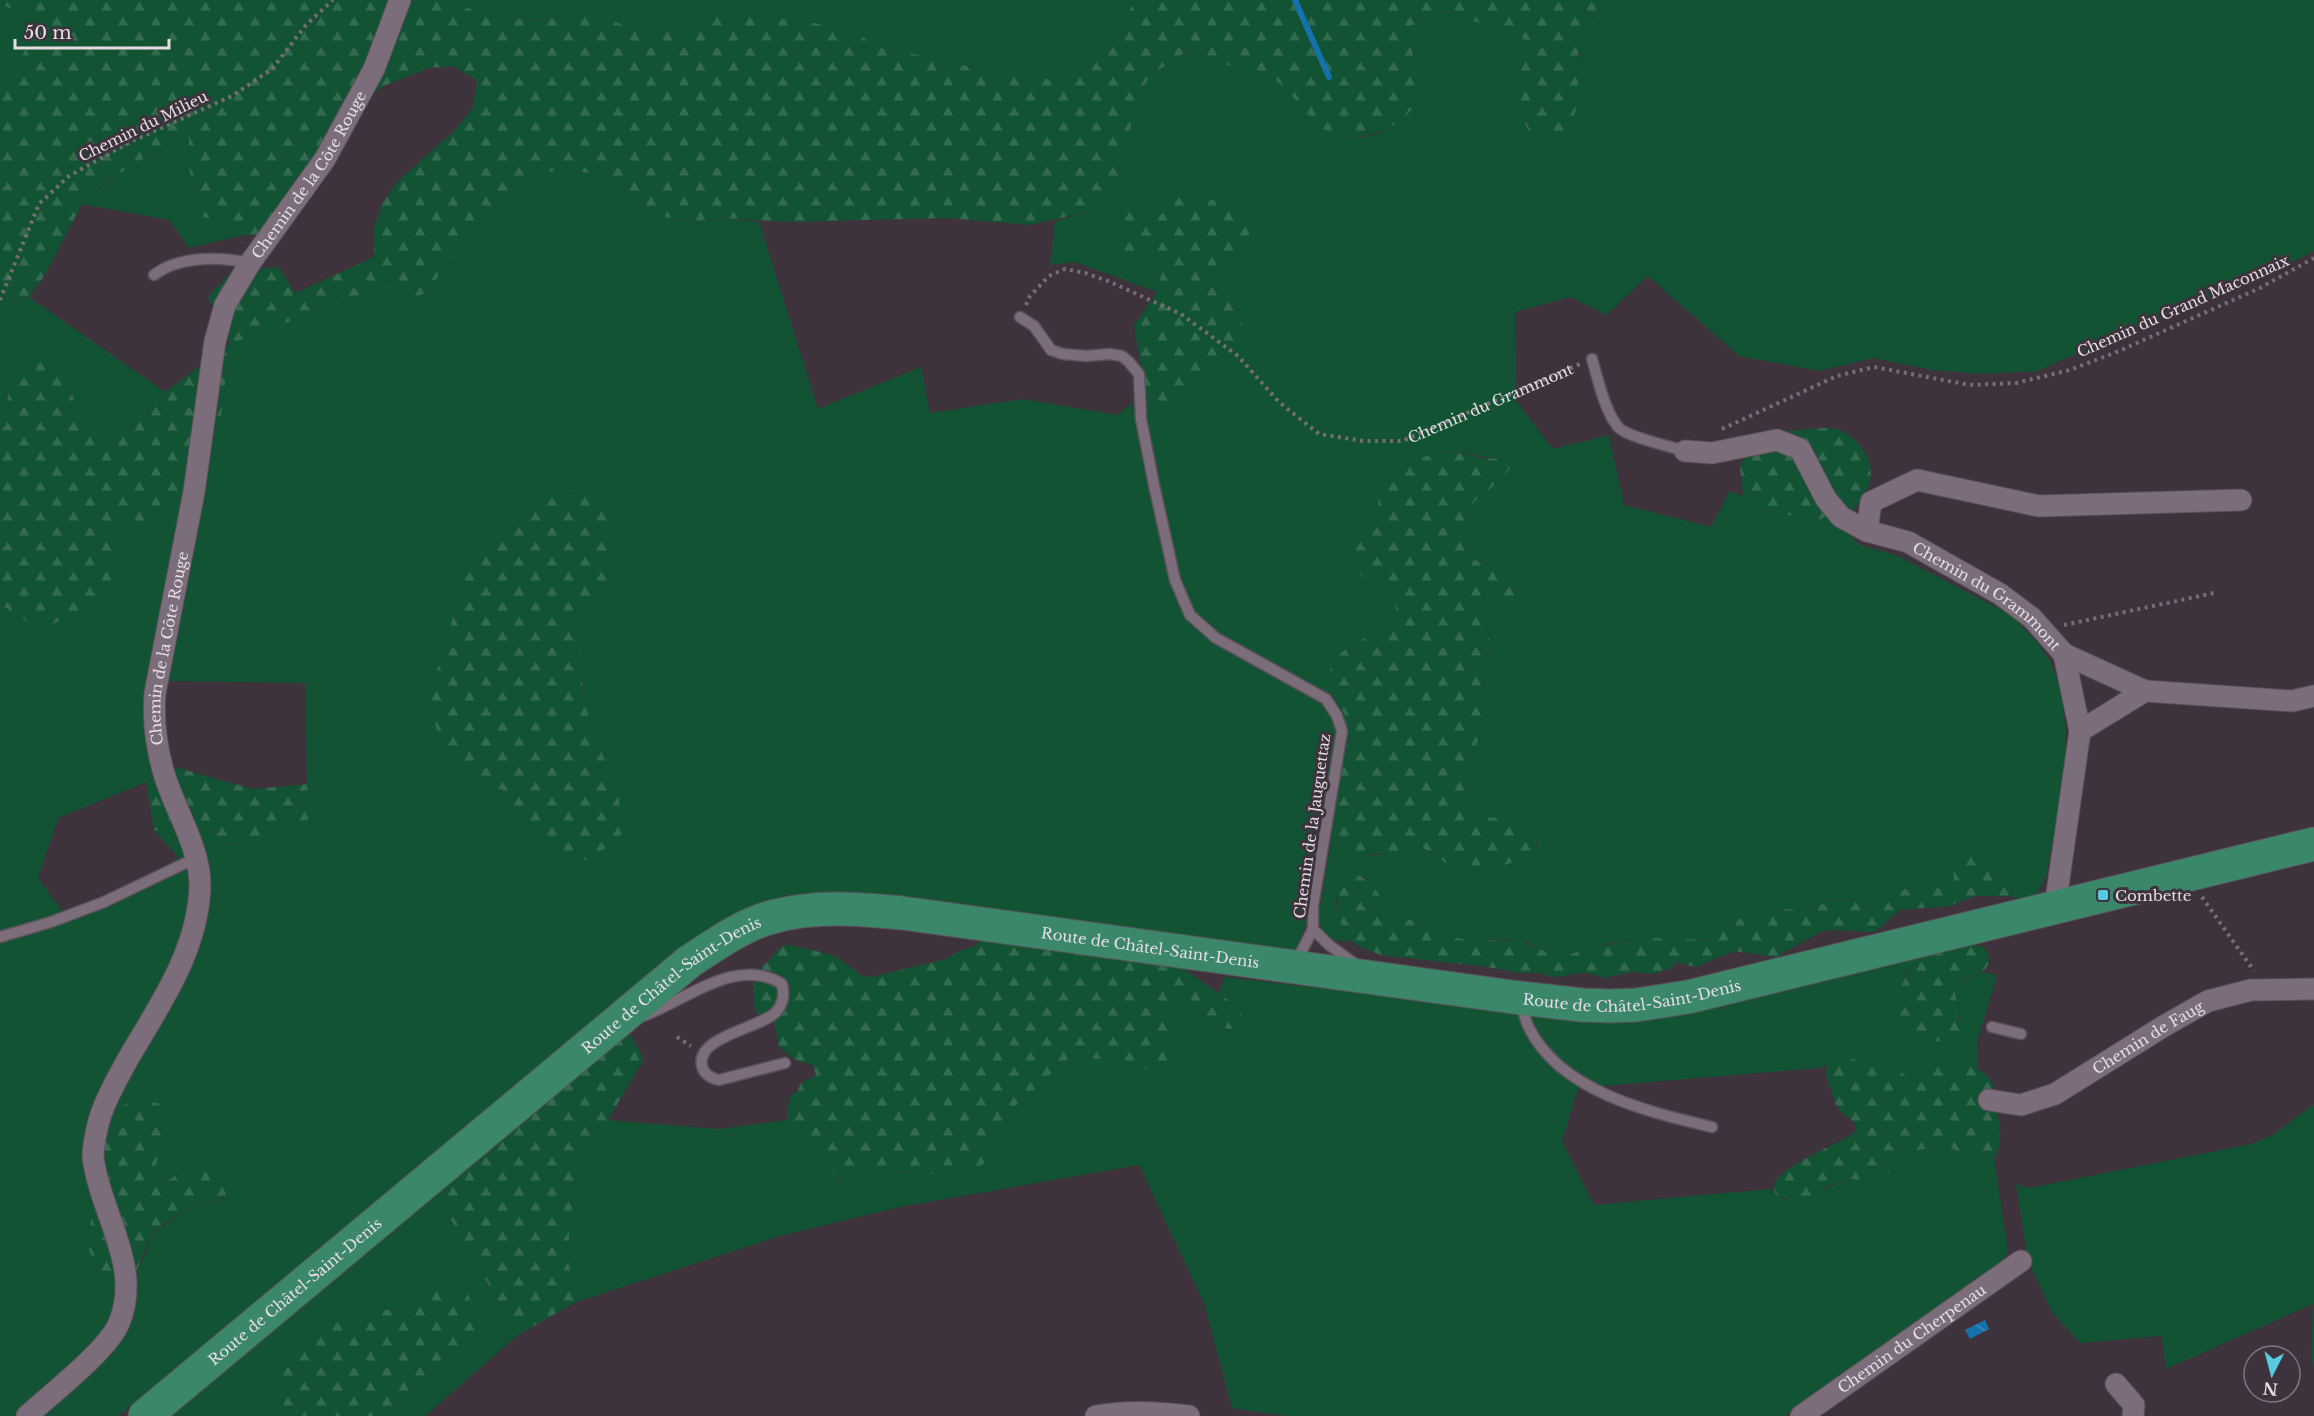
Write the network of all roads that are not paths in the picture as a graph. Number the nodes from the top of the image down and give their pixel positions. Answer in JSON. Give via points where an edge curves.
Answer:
{"nodes":[{"id":1,"x":400,"y":0,"type":"edge"},
{"id":2,"x":250,"y":263,"type":"junction"},
{"id":3,"x":154,"y":275,"type":"dead end"},
{"id":4,"x":1020,"y":317,"type":"road end"},
{"id":5,"x":1592,"y":359,"type":"road end"},
{"id":6,"x":1685,"y":451,"type":"joint"},
{"id":7,"x":2241,"y":500,"type":"dead end"},
{"id":8,"x":1867,"y":531,"type":"junction"},
{"id":9,"x":2064,"y":654,"type":"junction"},
{"id":10,"x":2145,"y":691,"type":"junction"},
{"id":11,"x":2314,"y":696,"type":"edge"},
{"id":12,"x":2080,"y":731,"type":"junction"},
{"id":13,"x":2314,"y":844,"type":"edge"},
{"id":14,"x":196,"y":858,"type":"junction"},
{"id":15,"x":2055,"y":907,"type":"junction"},
{"id":16,"x":1313,"y":929,"type":"junction"},
{"id":17,"x":0,"y":937,"type":"edge"},
{"id":18,"x":1294,"y":967,"type":"junction"},
{"id":19,"x":1375,"y":978,"type":"junction"},
{"id":20,"x":2314,"y":989,"type":"edge"},
{"id":21,"x":1520,"y":998,"type":"junction"},
{"id":22,"x":617,"y":1023,"type":"junction"},
{"id":23,"x":1992,"y":1027,"type":"dead end"},
{"id":24,"x":2021,"y":1034,"type":"dead end"},
{"id":25,"x":785,"y":1063,"type":"dead end"},
{"id":26,"x":1989,"y":1100,"type":"dead end"},
{"id":27,"x":1712,"y":1127,"type":"dead end"},
{"id":28,"x":2021,"y":1261,"type":"dead end"},
{"id":29,"x":2116,"y":1384,"type":"dead end"},
{"id":30,"x":1122,"y":1414,"type":"edge"},
{"id":31,"x":27,"y":1416,"type":"edge"},
{"id":32,"x":145,"y":1416,"type":"edge"},
{"id":33,"x":1096,"y":1416,"type":"edge"},
{"id":34,"x":1189,"y":1416,"type":"edge"},
{"id":35,"x":1801,"y":1416,"type":"edge"},
{"id":36,"x":2133,"y":1416,"type":"edge"}],
"edges":[{"from":1,"to":2,"type":"street","name":"Chemin de la Côte Rouge","via":[[374,69],[325,159]]},
{"from":2,"to":3,"type":"lane","via":[[228,258],[188,261],[164,267]]},
{"from":2,"to":14,"type":"street","name":"Chemin de la Côte Rouge","via":[[225,305],[215,341],[194,492],[153,715],[163,770]]},
{"from":4,"to":16,"type":"lane","name":"Chemin de la Jauguettaz","via":[[1034,326],[1051,350],[1086,356],[1122,356],[1139,374],[1141,419],[1154,485],[1175,580],[1190,615],[1216,638],[1326,699],[1337,716],[1342,731],[1313,906]]},
{"from":5,"to":6,"type":"lane","name":"Chemin du Grammont","via":[[1607,406],[1620,429]]},
{"from":6,"to":8,"type":"street","name":"Chemin du Grammont","via":[[1712,453],[1777,440],[1800,449],[1841,517]]},
{"from":7,"to":8,"type":"street","via":[[2039,506],[1917,480],[1871,502]]},
{"from":8,"to":9,"type":"street","name":"Chemin du Grammont","via":[[1908,542],[2000,594],[2032,618]]},
{"from":9,"to":10,"type":"street"},
{"from":9,"to":12,"type":"street","name":"Chemin du Grammont"},
{"from":10,"to":11,"type":"street","via":[[2292,701]]},
{"from":10,"to":12,"type":"street"},
{"from":12,"to":15,"type":"street","name":"Chemin du Grammont"},
{"from":13,"to":15,"type":"main road","name":"Route de Châtel-Saint-Denis"},
{"from":14,"to":17,"type":"lane","via":[[104,902]]},
{"from":14,"to":31,"type":"street","name":"Chemin de la Côte Rouge","via":[[199,907],[192,938],[178,974],[117,1079],[97,1126],[93,1154],[125,1263],[124,1307],[119,1324],[107,1343]]},
{"from":15,"to":21,"type":"main road","name":"Route de Châtel-Saint-Denis","via":[[1688,997],[1610,1006]]},
{"from":16,"to":18,"type":"lane"},
{"from":16,"to":19,"type":"lane","name":"Chemin de la Jauguettaz"},
{"from":18,"to":19,"type":"main road","name":"Route de Châtel-Saint-Denis"},
{"from":18,"to":22,"type":"main road","name":"Route de Châtel-Saint-Denis","via":[[902,913],[808,910],[770,917],[729,936],[690,962]]},
{"from":19,"to":21,"type":"main road","name":"Route de Châtel-Saint-Denis"},
{"from":20,"to":26,"type":"street","name":"Chemin de Faug","via":[[2251,990],[2208,1001],[2055,1094],[2021,1105]]},
{"from":21,"to":27,"type":"lane","via":[[1529,1028],[1542,1047],[1577,1078],[1612,1099]]},
{"from":22,"to":25,"type":"lane","via":[[650,1014],[717,982],[750,974],[771,976],[782,984],[784,996],[777,1012],[705,1050],[701,1063],[704,1072],[719,1080]]},
{"from":22,"to":32,"type":"main road","name":"Route de Châtel-Saint-Denis"},
{"from":23,"to":24,"type":"lane"},
{"from":28,"to":35,"type":"street","name":"Chemin du Cherpenau"},
{"from":29,"to":36,"type":"street","via":[[2134,1405]]},
{"from":30,"to":33,"type":"street"},
{"from":30,"to":34,"type":"street"}]}
